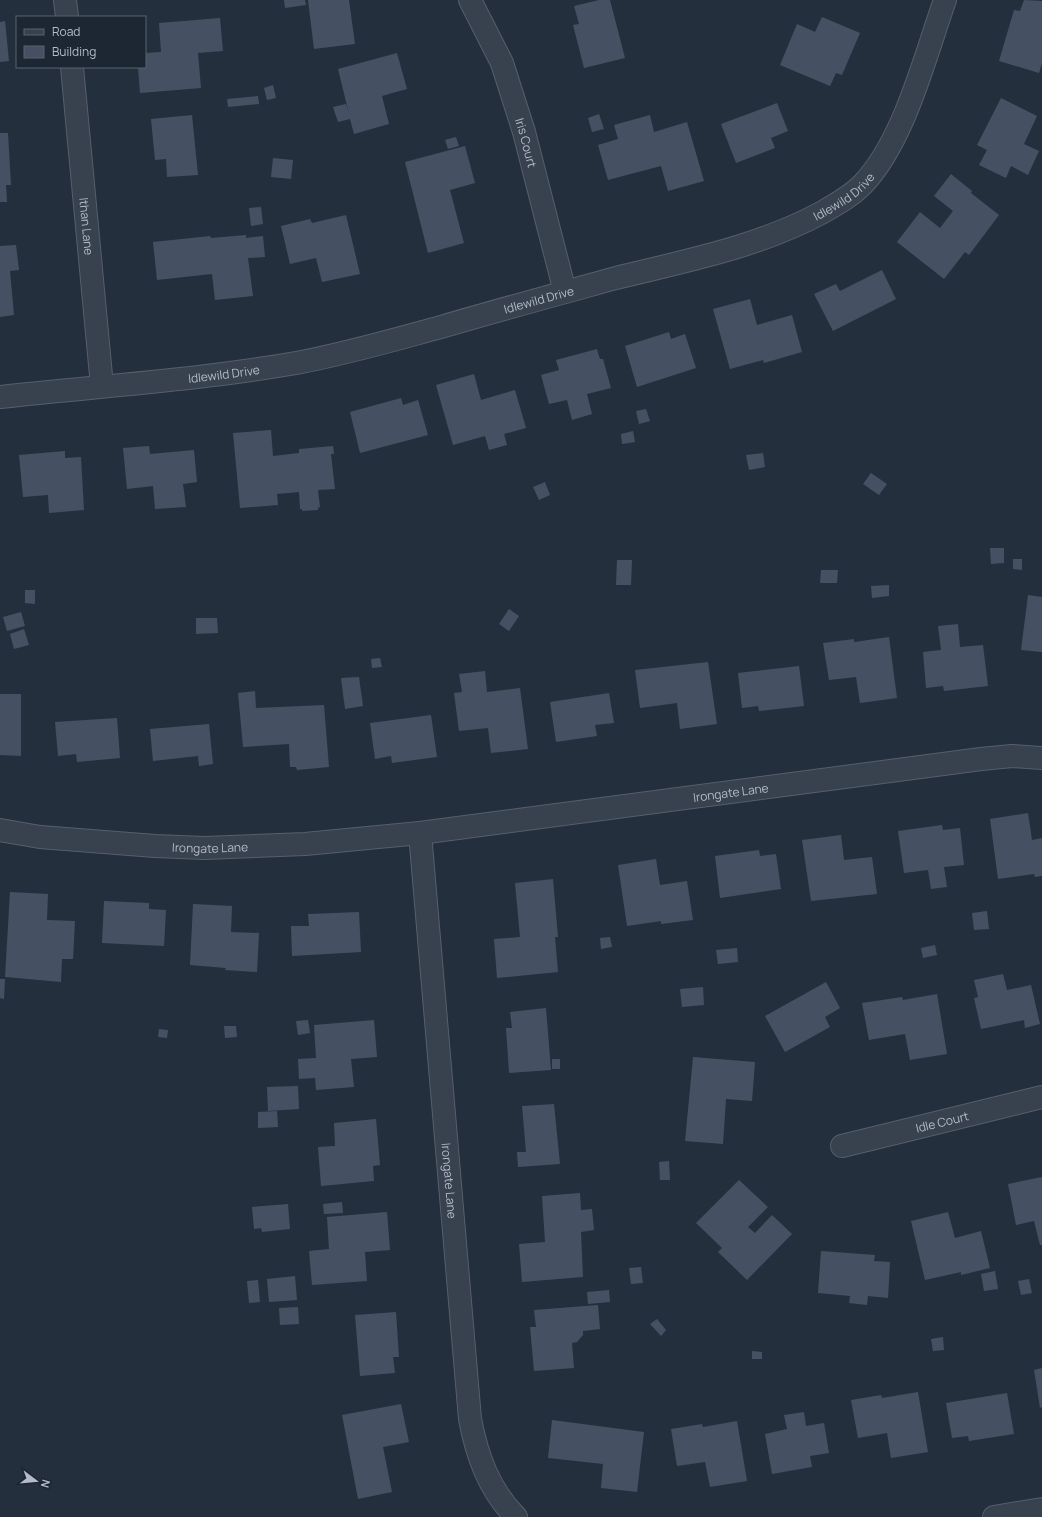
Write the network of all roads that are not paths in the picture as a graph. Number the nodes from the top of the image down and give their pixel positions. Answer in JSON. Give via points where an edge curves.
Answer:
{"nodes":[{"id":1,"x":65,"y":0,"type":"edge"},
{"id":2,"x":470,"y":0,"type":"edge"},
{"id":3,"x":945,"y":0,"type":"edge"},
{"id":4,"x":66,"y":16,"type":"edge"},
{"id":5,"x":72,"y":68,"type":"edge"},
{"id":6,"x":565,"y":292,"type":"junction"},
{"id":7,"x":102,"y":386,"type":"junction"},
{"id":8,"x":0,"y":396,"type":"edge"},
{"id":9,"x":1042,"y":758,"type":"edge"},
{"id":10,"x":0,"y":830,"type":"edge"},
{"id":11,"x":420,"y":833,"type":"junction"},
{"id":12,"x":1042,"y":1097,"type":"edge"},
{"id":13,"x":842,"y":1146,"type":"dead end"},
{"id":14,"x":1042,"y":1509,"type":"edge"},
{"id":15,"x":516,"y":1517,"type":"edge"},
{"id":16,"x":994,"y":1517,"type":"edge"}],
"edges":[{"from":1,"to":4,"type":"street"},
{"from":2,"to":6,"type":"street","name":"Iris Court","via":[[502,63],[524,132]]},
{"from":3,"to":6,"type":"street","name":"Idlewild Drive","via":[[906,112],[878,163],[856,190],[809,219],[742,246]]},
{"from":5,"to":7,"type":"street","name":"Ithan Lane"},
{"from":6,"to":7,"type":"street","name":"Idlewild Drive","via":[[397,339],[296,363]]},
{"from":7,"to":8,"type":"street","name":"Idlewild Drive"},
{"from":9,"to":11,"type":"street","name":"Irongate Lane","via":[[1012,756],[981,759]]},
{"from":10,"to":11,"type":"street","name":"Irongate Lane","via":[[107,843],[205,848],[305,844]]},
{"from":11,"to":15,"type":"street","name":"Irongate Lane","via":[[470,1419],[484,1470],[494,1491]]},
{"from":12,"to":13,"type":"street","name":"Idle Court"},
{"from":14,"to":16,"type":"street"}]}
